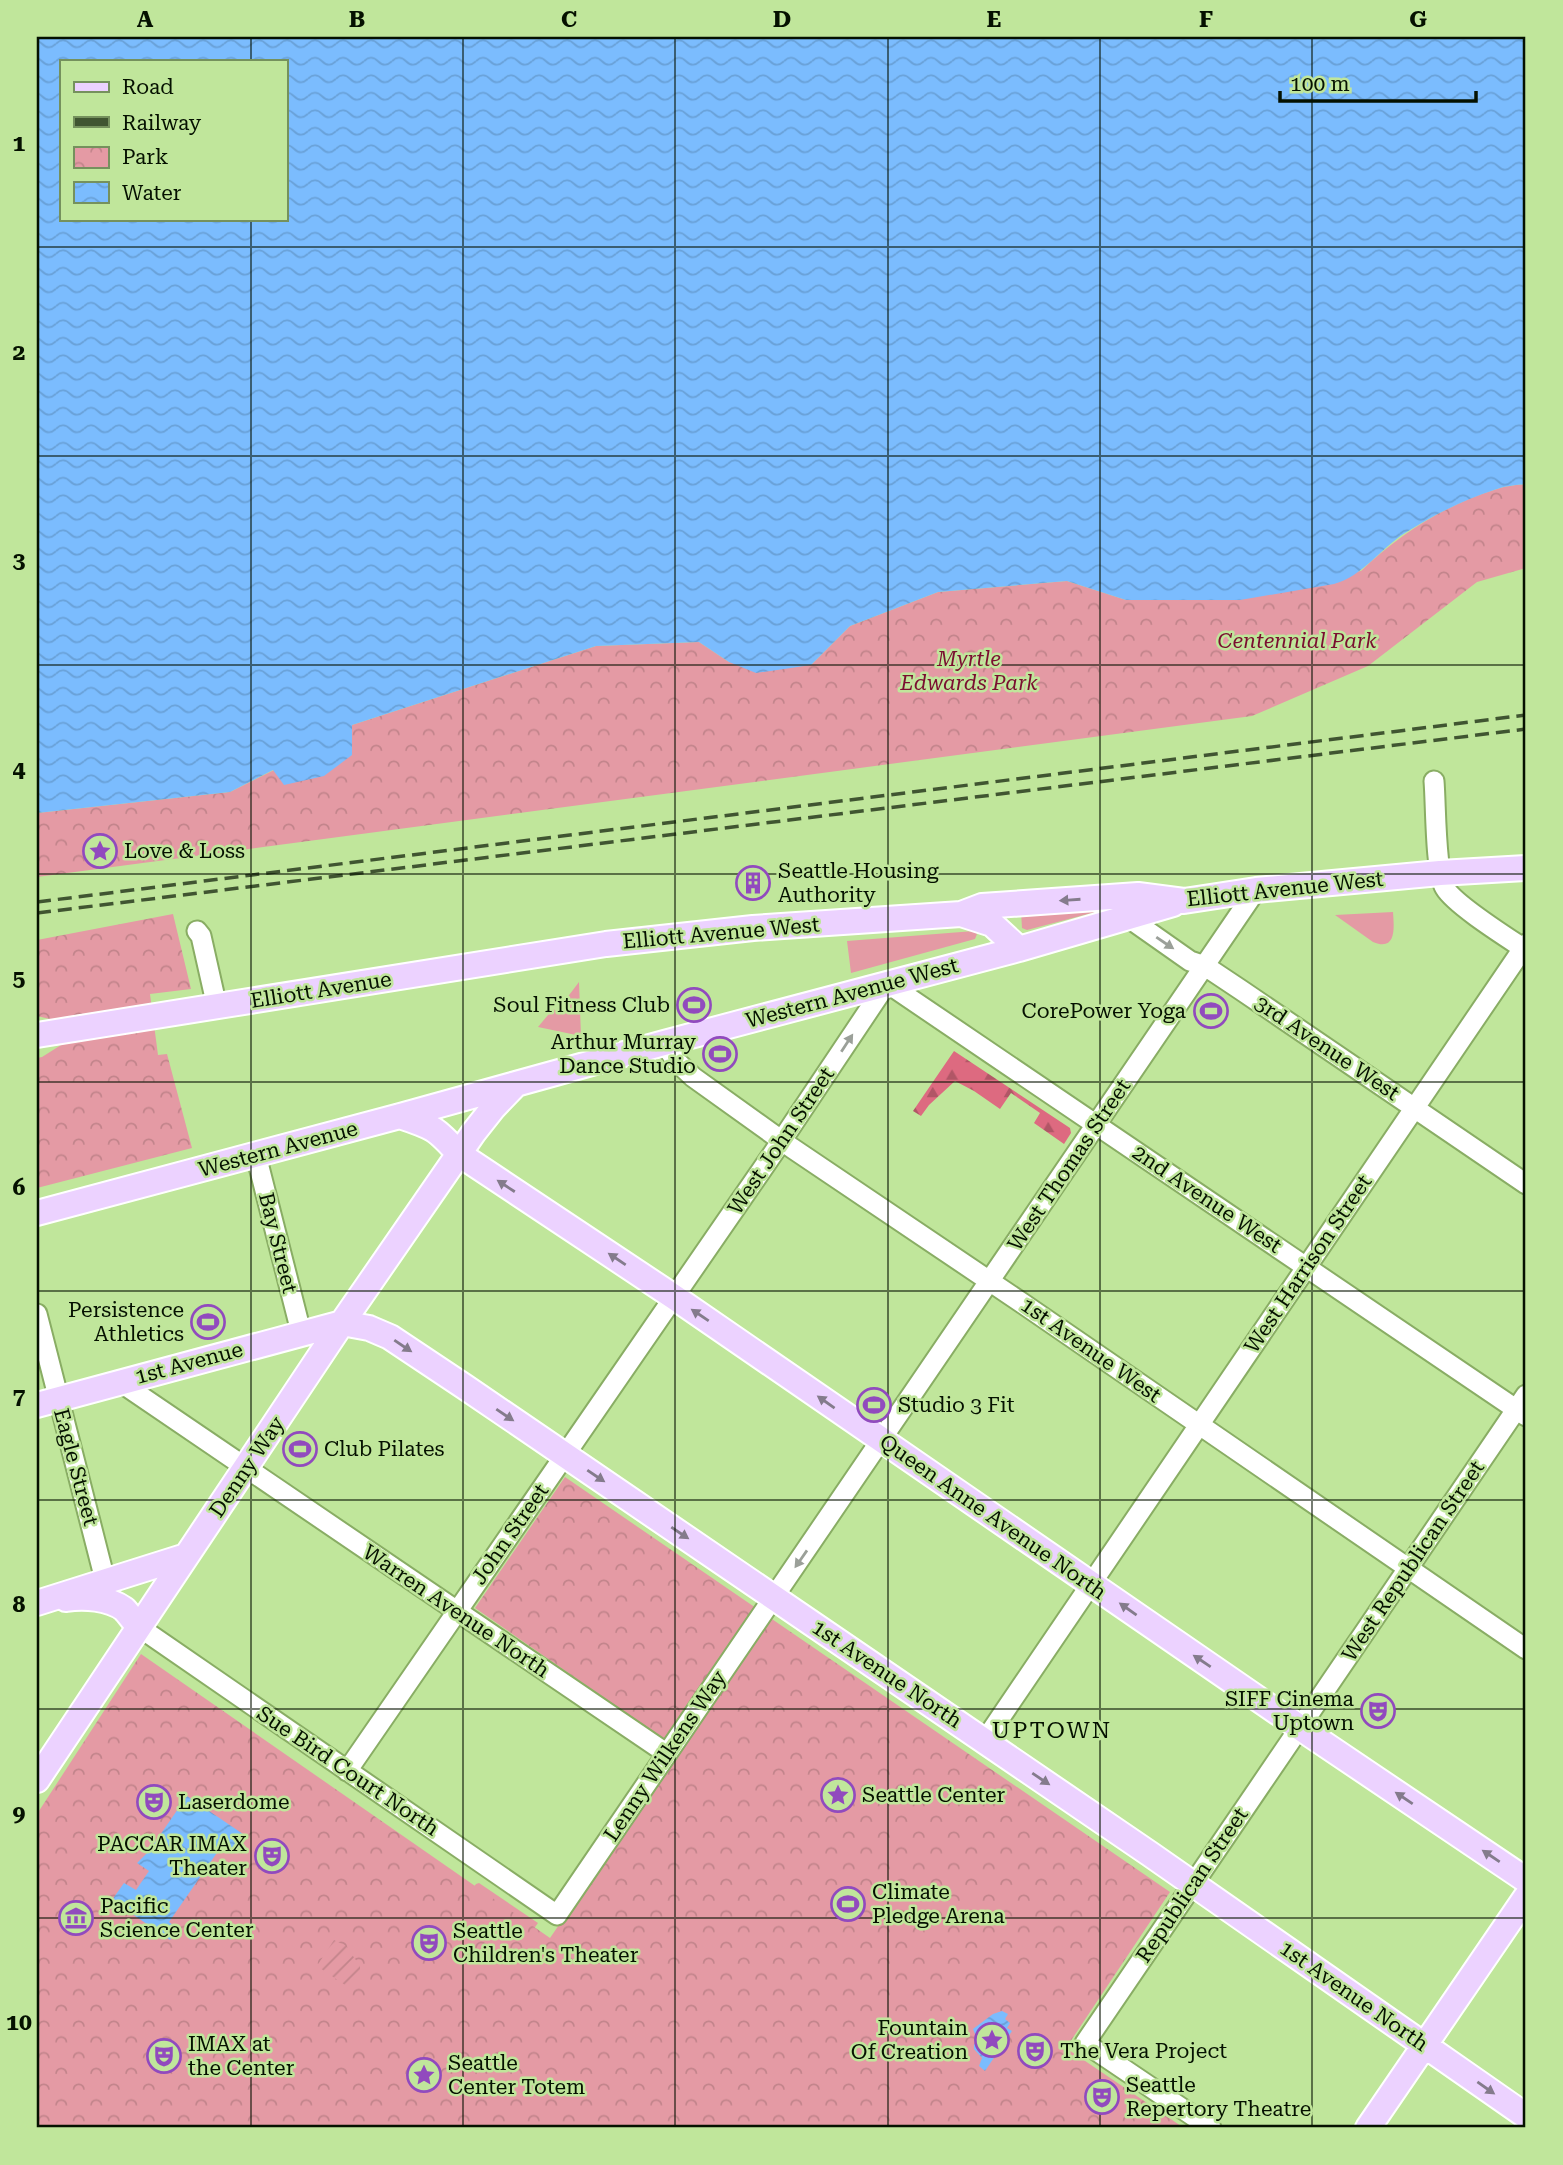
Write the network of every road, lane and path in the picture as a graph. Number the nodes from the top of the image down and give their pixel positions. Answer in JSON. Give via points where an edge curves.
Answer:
{"nodes":[{"id":1,"x":1434,"y":781,"type":"dead end"},
{"id":2,"x":1526,"y":868,"type":"edge"},
{"id":3,"x":1440,"y":873,"type":"junction"},
{"id":4,"x":1256,"y":890,"type":"junction"},
{"id":5,"x":1184,"y":901,"type":"junction"},
{"id":6,"x":961,"y":914,"type":"junction"},
{"id":7,"x":1126,"y":916,"type":"junction"},
{"id":8,"x":197,"y":931,"type":"dead end"},
{"id":9,"x":606,"y":944,"type":"joint"},
{"id":10,"x":1525,"y":948,"type":"edge"},
{"id":11,"x":1019,"y":949,"type":"junction"},
{"id":12,"x":1205,"y":966,"type":"junction"},
{"id":13,"x":887,"y":983,"type":"junction"},
{"id":14,"x":217,"y":1007,"type":"junction"},
{"id":15,"x":37,"y":1035,"type":"edge"},
{"id":16,"x":664,"y":1043,"type":"junction"},
{"id":17,"x":519,"y":1082,"type":"junction"},
{"id":18,"x":1414,"y":1108,"type":"junction"},
{"id":19,"x":400,"y":1116,"type":"junction"},
{"id":20,"x":1097,"y":1125,"type":"junction"},
{"id":21,"x":782,"y":1140,"type":"junction"},
{"id":22,"x":256,"y":1154,"type":"junction"},
{"id":23,"x":459,"y":1154,"type":"junction"},
{"id":24,"x":1526,"y":1184,"type":"edge"},
{"id":25,"x":37,"y":1213,"type":"edge"},
{"id":26,"x":1306,"y":1266,"type":"junction"},
{"id":27,"x":990,"y":1281,"type":"junction"},
{"id":28,"x":674,"y":1297,"type":"junction"},
{"id":29,"x":37,"y":1314,"type":"edge"},
{"id":30,"x":342,"y":1323,"type":"junction"},
{"id":31,"x":301,"y":1332,"type":"junction"},
{"id":32,"x":120,"y":1382,"type":"junction"},
{"id":33,"x":48,"y":1402,"type":"edge"},
{"id":34,"x":1523,"y":1406,"type":"edge"},
{"id":35,"x":1199,"y":1424,"type":"junction"},
{"id":36,"x":882,"y":1440,"type":"junction"},
{"id":37,"x":565,"y":1455,"type":"junction"},
{"id":38,"x":245,"y":1469,"type":"junction"},
{"id":39,"x":827,"y":1521,"type":"joint"},
{"id":40,"x":186,"y":1556,"type":"junction"},
{"id":41,"x":1408,"y":1568,"type":"junction"},
{"id":42,"x":106,"y":1580,"type":"junction"},
{"id":43,"x":1090,"y":1584,"type":"junction"},
{"id":44,"x":774,"y":1597,"type":"junction"},
{"id":45,"x":37,"y":1604,"type":"edge"},
{"id":46,"x":457,"y":1611,"type":"junction"},
{"id":47,"x":139,"y":1628,"type":"junction"},
{"id":48,"x":1526,"y":1649,"type":"edge"},
{"id":49,"x":1299,"y":1727,"type":"junction"},
{"id":50,"x":985,"y":1740,"type":"junction"},
{"id":51,"x":666,"y":1753,"type":"junction"},
{"id":52,"x":347,"y":1771,"type":"junction"},
{"id":53,"x":37,"y":1780,"type":"edge"},
{"id":54,"x":1526,"y":1880,"type":"edge"},
{"id":55,"x":1192,"y":1884,"type":"junction"},
{"id":56,"x":1526,"y":1897,"type":"edge"},
{"id":57,"x":557,"y":1915,"type":"joint"},
{"id":58,"x":1425,"y":2045,"type":"junction"},
{"id":59,"x":1526,"y":2116,"type":"edge"},
{"id":60,"x":1211,"y":2128,"type":"edge"},
{"id":61,"x":1368,"y":2128,"type":"edge"}],
"edges":[{"from":1,"to":3,"type":"street"},
{"from":2,"to":3,"type":"main road","name":"Elliott Avenue West"},
{"from":3,"to":4,"type":"main road","name":"Elliott Avenue West"},
{"from":3,"to":10,"type":"street","via":[[1458,902]]},
{"from":4,"to":5,"type":"main road","name":"Elliott Avenue West"},
{"from":4,"to":12,"type":"street","name":"West Thomas Street"},
{"from":5,"to":6,"type":"main road","name":"Elliott Avenue West","one_way":true,"via":[[1138,895],[982,906]]},
{"from":5,"to":7,"type":"main road","name":"Western Avenue West"},
{"from":6,"to":9,"type":"main road","name":"Elliott Avenue West","via":[[753,928]]},
{"from":6,"to":11,"type":"main road","name":"Elliott Avenue West","via":[[992,924]]},
{"from":7,"to":11,"type":"main road","name":"Western Avenue West"},
{"from":7,"to":12,"type":"street","name":"3rd Avenue West","one_way":true},
{"from":8,"to":14,"type":"street"},
{"from":9,"to":14,"type":"main road","name":"Elliott Avenue"},
{"from":10,"to":18,"type":"street","name":"West Harrison Street"},
{"from":11,"to":13,"type":"main road","name":"Western Avenue West"},
{"from":12,"to":18,"type":"street","name":"3rd Avenue West"},
{"from":12,"to":20,"type":"street","name":"West Thomas Street"},
{"from":13,"to":16,"type":"main road","name":"Western Avenue West"},
{"from":13,"to":20,"type":"street","name":"2nd Avenue West"},
{"from":21,"to":13,"type":"street","name":"West John Street","one_way":true},
{"from":14,"to":15,"type":"main road","name":"Elliott Avenue"},
{"from":16,"to":17,"type":"main road","name":"Western Avenue West"},
{"from":16,"to":21,"type":"street","name":"1st Avenue West","via":[[693,1077]]},
{"from":17,"to":19,"type":"main road","name":"Western Avenue"},
{"from":17,"to":23,"type":"main road","name":"Denny Way"},
{"from":18,"to":24,"type":"street","name":"3rd Avenue West"},
{"from":18,"to":26,"type":"street","name":"West Harrison Street"},
{"from":19,"to":22,"type":"main road","name":"Western Avenue"},
{"from":19,"to":23,"type":"main road","name":"Queen Anne Avenue North","via":[[439,1132]]},
{"from":20,"to":26,"type":"street","name":"2nd Avenue West"},
{"from":20,"to":27,"type":"street","name":"West Thomas Street"},
{"from":21,"to":27,"type":"street","name":"1st Avenue West"},
{"from":21,"to":28,"type":"street","name":"West John Street"},
{"from":22,"to":25,"type":"main road","name":"Western Avenue"},
{"from":22,"to":31,"type":"street","name":"Bay Street"},
{"from":28,"to":23,"type":"main road","name":"Queen Anne Avenue North","one_way":true},
{"from":23,"to":30,"type":"main road","name":"Denny Way"},
{"from":26,"to":34,"type":"street","name":"2nd Avenue West"},
{"from":26,"to":35,"type":"street","name":"West Harrison Street"},
{"from":27,"to":35,"type":"street","name":"1st Avenue West"},
{"from":27,"to":36,"type":"street","name":"West Thomas Street"},
{"from":36,"to":28,"type":"main road","name":"Queen Anne Avenue North","one_way":true},
{"from":28,"to":37,"type":"street","name":"John Street"},
{"from":29,"to":33,"type":"street","name":"Eagle Street"},
{"from":30,"to":31,"type":"main road","name":"1st Avenue"},
{"from":30,"to":37,"type":"main road","name":"1st Avenue North","one_way":true,"via":[[390,1337]]},
{"from":30,"to":38,"type":"main road","name":"Denny Way"},
{"from":31,"to":32,"type":"main road","name":"1st Avenue"},
{"from":32,"to":33,"type":"main road","name":"1st Avenue"},
{"from":32,"to":38,"type":"street","name":"Warren Avenue North"},
{"from":33,"to":42,"type":"street","name":"Eagle Street"},
{"from":34,"to":41,"type":"street","name":"West Republican Street"},
{"from":35,"to":41,"type":"street","name":"1st Avenue West"},
{"from":35,"to":43,"type":"street","name":"West Harrison Street"},
{"from":36,"to":39,"type":"street","name":"West Thomas Street"},
{"from":36,"to":43,"type":"main road","name":"Queen Anne Avenue North"},
{"from":37,"to":44,"type":"main road","name":"1st Avenue North","one_way":true},
{"from":37,"to":46,"type":"street","name":"John Street"},
{"from":38,"to":40,"type":"main road","name":"Denny Way"},
{"from":38,"to":46,"type":"street","name":"Warren Avenue North"},
{"from":39,"to":44,"type":"street","name":"Lenny Wilkens Way","one_way":true},
{"from":40,"to":42,"type":"main road"},
{"from":40,"to":47,"type":"main road","name":"Denny Way"},
{"from":41,"to":48,"type":"street","name":"1st Avenue West"},
{"from":41,"to":49,"type":"street","name":"West Republican Street"},
{"from":42,"to":45,"type":"main road"},
{"from":49,"to":43,"type":"main road","name":"Queen Anne Avenue North","one_way":true},
{"from":43,"to":50,"type":"street","name":"West Harrison Street"},
{"from":44,"to":50,"type":"main road","name":"1st Avenue North"},
{"from":44,"to":51,"type":"street","name":"Lenny Wilkens Way"},
{"from":45,"to":47,"type":"main road","via":[[71,1598],[105,1601],[124,1609]]},
{"from":46,"to":51,"type":"street","name":"Warren Avenue North"},
{"from":46,"to":52,"type":"street","name":"John Street"},
{"from":47,"to":52,"type":"street","name":"Sue Bird Court North"},
{"from":47,"to":53,"type":"main road","name":"Denny Way"},
{"from":54,"to":49,"type":"main road","name":"Queen Anne Avenue North","one_way":true},
{"from":49,"to":55,"type":"street","name":"Republican Street"},
{"from":50,"to":55,"type":"main road","name":"1st Avenue North","one_way":true},
{"from":51,"to":57,"type":"street","name":"Lenny Wilkens Way"},
{"from":52,"to":57,"type":"street","name":"Sue Bird Court North"},
{"from":55,"to":58,"type":"main road","name":"1st Avenue North"},
{"from":55,"to":60,"type":"street","name":"Republican Street","via":[[1085,2043]]},
{"from":56,"to":58,"type":"main road"},
{"from":58,"to":59,"type":"main road","name":"1st Avenue North","one_way":true},
{"from":58,"to":61,"type":"main road"}]}
